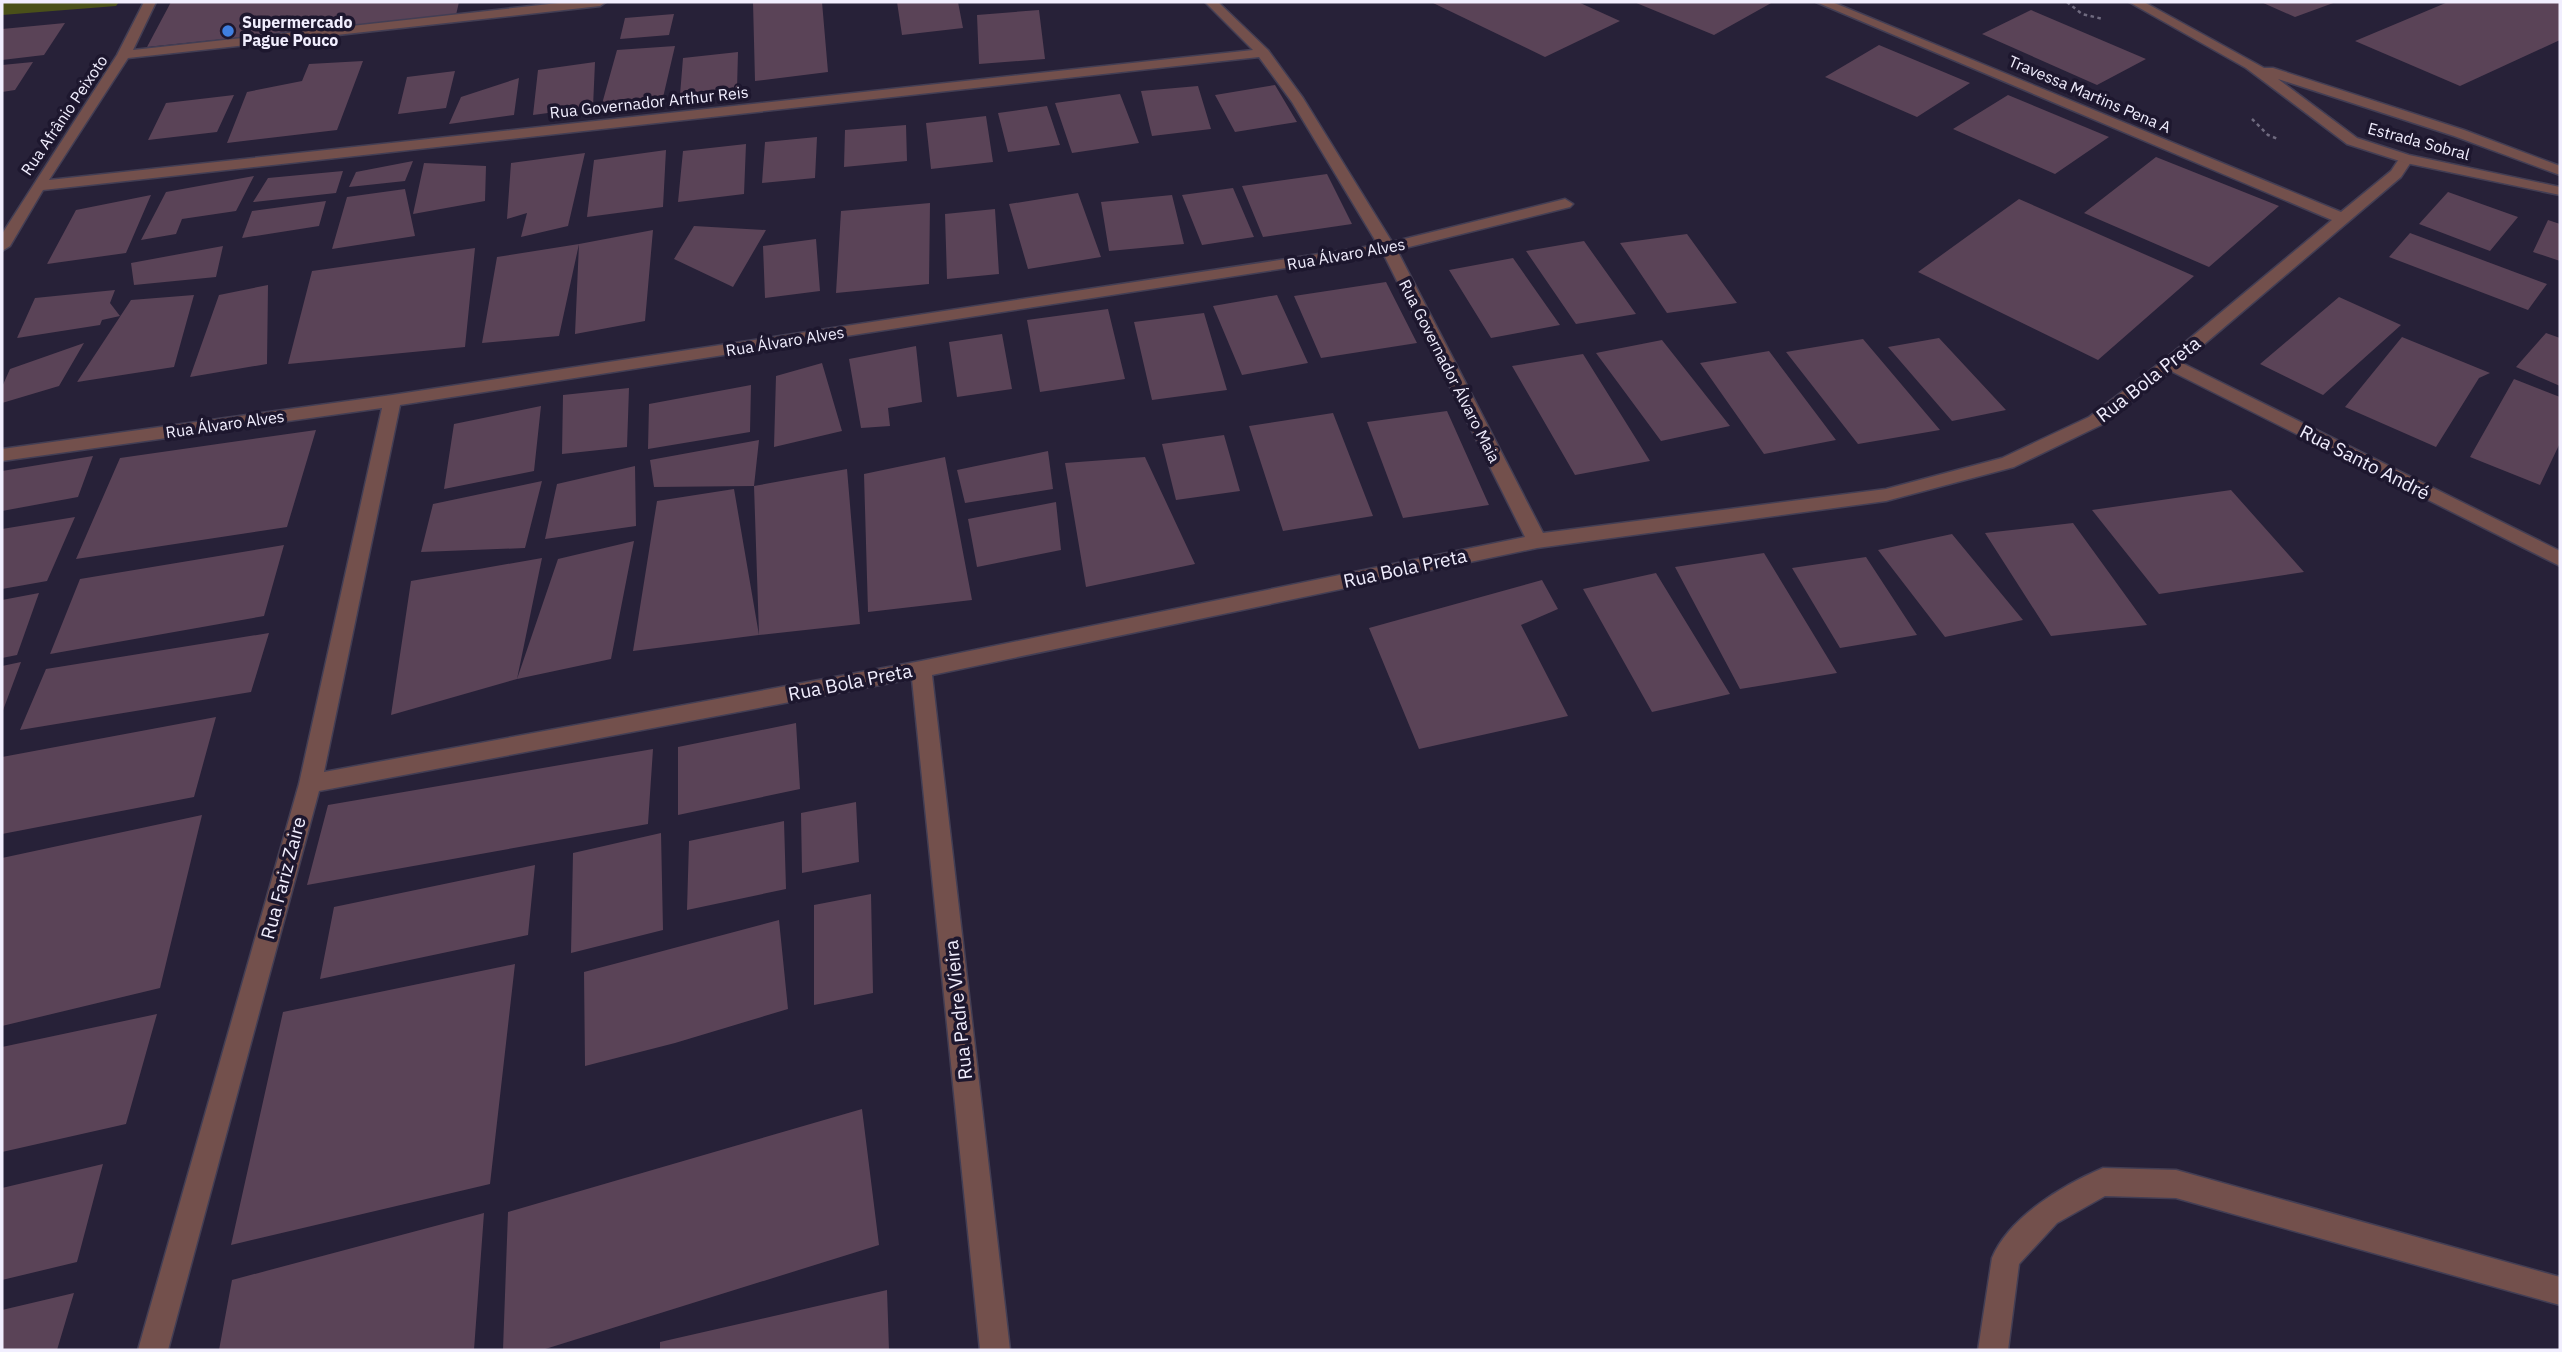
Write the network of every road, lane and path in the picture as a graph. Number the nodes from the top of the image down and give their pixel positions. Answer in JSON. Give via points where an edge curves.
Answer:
{"nodes":[{"id":1,"x":150,"y":2,"type":"edge"},
{"id":2,"x":600,"y":2,"type":"edge"},
{"id":3,"x":1211,"y":2,"type":"edge"},
{"id":4,"x":1822,"y":2,"type":"edge"},
{"id":5,"x":2135,"y":2,"type":"edge"},
{"id":6,"x":1263,"y":53,"type":"junction"},
{"id":7,"x":124,"y":55,"type":"junction"},
{"id":8,"x":2251,"y":65,"type":"junction"},
{"id":9,"x":2347,"y":115,"type":"junction"},
{"id":10,"x":2527,"y":157,"type":"junction"},
{"id":11,"x":2406,"y":159,"type":"junction"},
{"id":12,"x":2560,"y":171,"type":"edge"},
{"id":13,"x":2501,"y":180,"type":"junction"},
{"id":14,"x":38,"y":186,"type":"junction"},
{"id":15,"x":2560,"y":191,"type":"edge"},
{"id":16,"x":1565,"y":204,"type":"dead end"},
{"id":17,"x":2344,"y":219,"type":"junction"},
{"id":18,"x":2,"y":246,"type":"edge"},
{"id":19,"x":1388,"y":248,"type":"junction"},
{"id":20,"x":2170,"y":364,"type":"junction"},
{"id":21,"x":392,"y":401,"type":"junction"},
{"id":22,"x":2,"y":455,"type":"edge"},
{"id":23,"x":1537,"y":541,"type":"junction"},
{"id":24,"x":2560,"y":559,"type":"edge"},
{"id":25,"x":921,"y":669,"type":"junction"},
{"id":26,"x":310,"y":784,"type":"junction"},
{"id":27,"x":2560,"y":1291,"type":"edge"},
{"id":28,"x":153,"y":1350,"type":"edge"},
{"id":29,"x":995,"y":1350,"type":"edge"},
{"id":30,"x":1993,"y":1350,"type":"edge"}],
"edges":[{"from":1,"to":7,"type":"street","name":"Rua Afrânio Peixoto"},
{"from":2,"to":7,"type":"street"},
{"from":3,"to":6,"type":"street","name":"Rua Governador Álvaro Maia"},
{"from":4,"to":17,"type":"street","name":"Travessa Martins Pena A"},
{"from":5,"to":8,"type":"street","name":"Estrada Sobral"},
{"from":6,"to":14,"type":"street","name":"Rua Governador Arthur Reis"},
{"from":6,"to":19,"type":"street","name":"Rua Governador Álvaro Maia","via":[[1298,101]]},
{"from":7,"to":14,"type":"street","name":"Rua Afrânio Peixoto"},
{"from":8,"to":9,"type":"street","name":"Estrada Sobral"},
{"from":8,"to":9,"type":"street","name":"Estrada Sobral"},
{"from":9,"to":10,"type":"street","name":"Estrada Sobral"},
{"from":9,"to":11,"type":"street","name":"Estrada Sobral","via":[[2352,141]]},
{"from":10,"to":12,"type":"street","name":"Estrada Sobral"},
{"from":10,"to":13,"type":"street"},
{"from":11,"to":13,"type":"street","name":"Estrada Sobral"},
{"from":11,"to":17,"type":"street","name":"Rua Bola Preta","via":[[2396,174]]},
{"from":13,"to":15,"type":"street","name":"Estrada Sobral"},
{"from":14,"to":18,"type":"street","name":"Rua Afrânio Peixoto"},
{"from":16,"to":19,"type":"street","name":"Rua Álvaro Alves"},
{"from":17,"to":20,"type":"street","name":"Rua Bola Preta"},
{"from":19,"to":21,"type":"street","name":"Rua Álvaro Alves"},
{"from":19,"to":23,"type":"street","name":"Rua Governador Álvaro Maia"},
{"from":20,"to":23,"type":"street","name":"Rua Bola Preta","via":[[2095,421],[2007,463],[1886,495]]},
{"from":20,"to":24,"type":"street","name":"Rua Santo André"},
{"from":21,"to":22,"type":"street","name":"Rua Álvaro Alves"},
{"from":21,"to":26,"type":"street","name":"Rua Fariz Zaire"},
{"from":23,"to":25,"type":"street","name":"Rua Bola Preta"},
{"from":25,"to":26,"type":"street","name":"Rua Bola Preta"},
{"from":25,"to":29,"type":"street","name":"Rua Padre Vieira"},
{"from":26,"to":28,"type":"street","name":"Rua Fariz Zaire"},
{"from":27,"to":30,"type":"street","via":[[2176,1184],[2103,1182],[2047,1213],[2007,1258]]}]}
